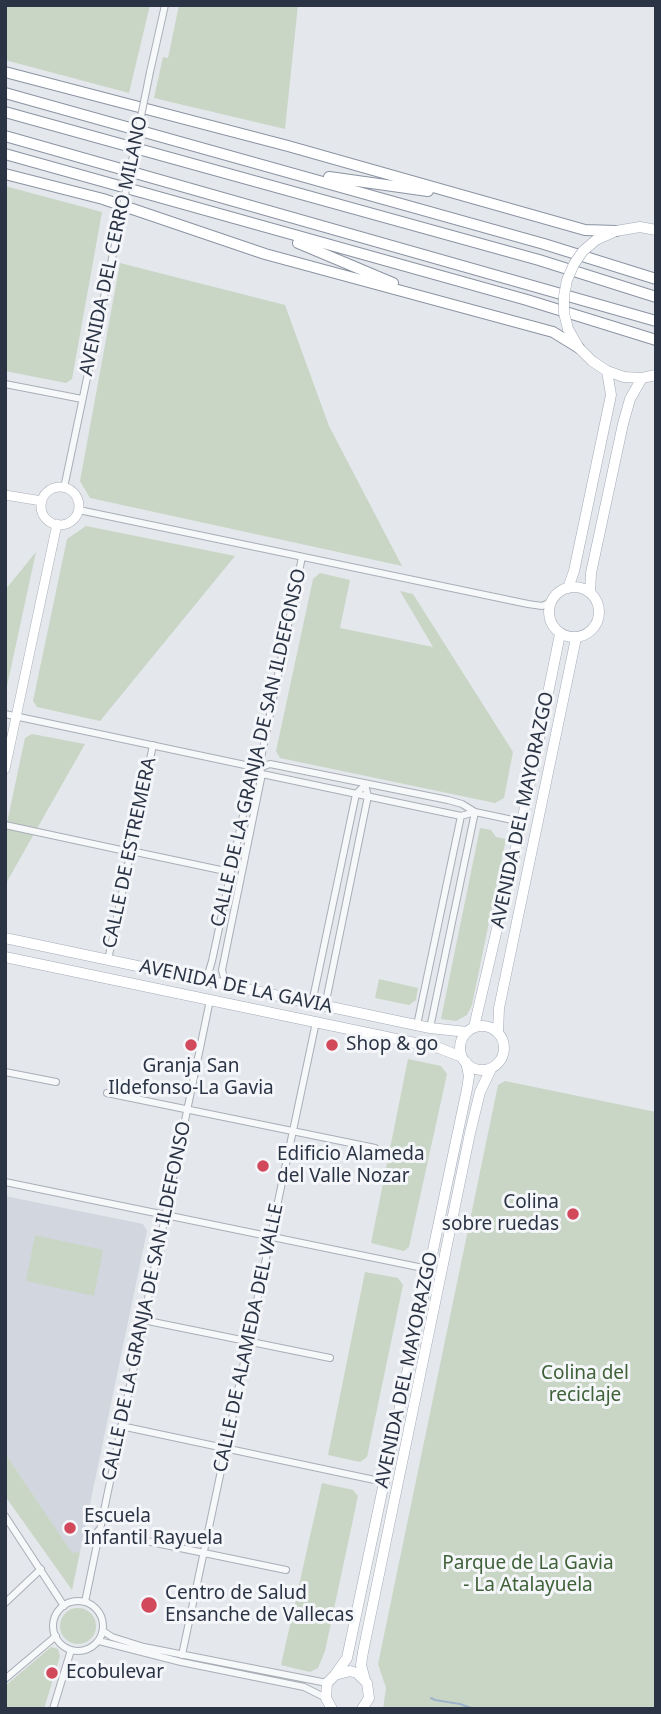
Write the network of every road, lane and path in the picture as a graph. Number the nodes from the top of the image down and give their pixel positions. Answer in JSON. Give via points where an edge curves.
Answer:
{"nodes":[{"id":1,"x":165,"y":5,"type":"edge"},
{"id":2,"x":5,"y":72,"type":"edge"},
{"id":3,"x":5,"y":93,"type":"edge"},
{"id":4,"x":5,"y":112,"type":"edge"},
{"id":5,"x":5,"y":136,"type":"edge"},
{"id":6,"x":206,"y":149,"type":"junction"},
{"id":7,"x":5,"y":154,"type":"edge"},
{"id":8,"x":5,"y":174,"type":"edge"},
{"id":9,"x":468,"y":198,"type":"junction"},
{"id":10,"x":190,"y":205,"type":"junction"},
{"id":11,"x":656,"y":230,"type":"edge"},
{"id":12,"x":616,"y":231,"type":"junction"},
{"id":13,"x":656,"y":278,"type":"edge"},
{"id":14,"x":656,"y":297,"type":"edge"},
{"id":15,"x":468,"y":309,"type":"junction"},
{"id":16,"x":656,"y":321,"type":"edge"},
{"id":17,"x":656,"y":340,"type":"edge"},
{"id":18,"x":579,"y":348,"type":"junction"},
{"id":19,"x":607,"y":371,"type":"junction"},
{"id":20,"x":656,"y":375,"type":"edge"},
{"id":21,"x":642,"y":378,"type":"junction"},
{"id":22,"x":5,"y":384,"type":"edge"},
{"id":23,"x":82,"y":399,"type":"junction"},
{"id":24,"x":64,"y":488,"type":"junction"},
{"id":25,"x":5,"y":495,"type":"edge"},
{"id":26,"x":42,"y":501,"type":"junction"},
{"id":27,"x":79,"y":510,"type":"junction"},
{"id":28,"x":57,"y":524,"type":"junction"},
{"id":29,"x":302,"y":557,"type":"junction"},
{"id":30,"x":568,"y":588,"type":"junction"},
{"id":31,"x":590,"y":593,"type":"junction"},
{"id":32,"x":551,"y":602,"type":"junction"},
{"id":33,"x":560,"y":634,"type":"junction"},
{"id":34,"x":576,"y":638,"type":"junction"},
{"id":35,"x":5,"y":714,"type":"edge"},
{"id":36,"x":16,"y":717,"type":"junction"},
{"id":37,"x":153,"y":745,"type":"junction"},
{"id":38,"x":5,"y":769,"type":"edge"},
{"id":39,"x":261,"y":771,"type":"junction"},
{"id":40,"x":365,"y":785,"type":"junction"},
{"id":41,"x":356,"y":794,"type":"junction"},
{"id":42,"x":368,"y":796,"type":"junction"},
{"id":43,"x":475,"y":812,"type":"junction"},
{"id":44,"x":461,"y":816,"type":"junction"},
{"id":45,"x":522,"y":821,"type":"junction"},
{"id":46,"x":5,"y":825,"type":"edge"},
{"id":47,"x":121,"y":850,"type":"dead end"},
{"id":48,"x":131,"y":852,"type":"junction"},
{"id":49,"x":230,"y":872,"type":"junction"},
{"id":50,"x":5,"y":938,"type":"edge"},
{"id":51,"x":5,"y":957,"type":"edge"},
{"id":52,"x":108,"y":960,"type":"junction"},
{"id":53,"x":205,"y":981,"type":"junction"},
{"id":54,"x":226,"y":985,"type":"junction"},
{"id":55,"x":210,"y":1000,"type":"junction"},
{"id":56,"x":312,"y":1003,"type":"junction"},
{"id":57,"x":325,"y":1006,"type":"junction"},
{"id":58,"x":316,"y":1022,"type":"junction"},
{"id":59,"x":417,"y":1025,"type":"junction"},
{"id":60,"x":430,"y":1028,"type":"junction"},
{"id":61,"x":471,"y":1030,"type":"junction"},
{"id":62,"x":498,"y":1032,"type":"junction"},
{"id":63,"x":464,"y":1060,"type":"junction"},
{"id":64,"x":491,"y":1069,"type":"junction"},
{"id":65,"x":5,"y":1072,"type":"edge"},
{"id":66,"x":56,"y":1082,"type":"dead end"},
{"id":67,"x":107,"y":1093,"type":"dead end"},
{"id":68,"x":187,"y":1110,"type":"junction"},
{"id":69,"x":292,"y":1132,"type":"junction"},
{"id":70,"x":375,"y":1148,"type":"dead end"},
{"id":71,"x":5,"y":1182,"type":"edge"},
{"id":72,"x":164,"y":1215,"type":"junction"},
{"id":73,"x":270,"y":1237,"type":"junction"},
{"id":74,"x":428,"y":1269,"type":"junction"},
{"id":75,"x":143,"y":1320,"type":"junction"},
{"id":76,"x":248,"y":1342,"type":"junction"},
{"id":77,"x":330,"y":1358,"type":"dead end"},
{"id":78,"x":121,"y":1426,"type":"junction"},
{"id":79,"x":226,"y":1448,"type":"junction"},
{"id":80,"x":384,"y":1482,"type":"junction"},
{"id":81,"x":5,"y":1516,"type":"edge"},
{"id":82,"x":98,"y":1531,"type":"junction"},
{"id":83,"x":204,"y":1553,"type":"junction"},
{"id":84,"x":41,"y":1569,"type":"junction"},
{"id":85,"x":286,"y":1570,"type":"dead end"},
{"id":86,"x":85,"y":1602,"type":"junction"},
{"id":87,"x":5,"y":1603,"type":"edge"},
{"id":88,"x":64,"y":1606,"type":"junction"},
{"id":89,"x":103,"y":1631,"type":"junction"},
{"id":90,"x":55,"y":1636,"type":"junction"},
{"id":91,"x":99,"y":1641,"type":"junction"},
{"id":92,"x":71,"y":1650,"type":"junction"},
{"id":93,"x":182,"y":1655,"type":"junction"},
{"id":94,"x":335,"y":1675,"type":"junction"},
{"id":95,"x":5,"y":1679,"type":"edge"},
{"id":96,"x":365,"y":1680,"type":"junction"},
{"id":97,"x":327,"y":1683,"type":"junction"},
{"id":98,"x":326,"y":1698,"type":"junction"},
{"id":99,"x":53,"y":1709,"type":"edge"},
{"id":100,"x":332,"y":1709,"type":"edge"},
{"id":101,"x":362,"y":1709,"type":"edge"}],
"edges":[{"from":1,"to":23,"type":"street","name":"AVENIDA DEL CERRO MILANO","bridge":true},
{"from":2,"to":9,"type":"highway"},
{"from":3,"to":6,"type":"highway"},
{"from":4,"to":14,"type":"highway","via":[[539,260]]},
{"from":5,"to":16,"type":"highway"},
{"from":6,"to":9,"type":"highway","via":[[344,181]]},
{"from":6,"to":13,"type":"highway"},
{"from":7,"to":10,"type":"highway"},
{"from":8,"to":15,"type":"highway","via":[[103,199],[265,254]]},
{"from":9,"to":12,"type":"highway","via":[[585,230]]},
{"from":10,"to":15,"type":"highway"},
{"from":10,"to":17,"type":"highway"},
{"from":11,"to":12,"type":"main road"},
{"from":12,"to":18,"type":"main road","bridge":true,"via":[[583,251],[567,280],[564,313]]},
{"from":15,"to":18,"type":"highway","via":[[553,332]]},
{"from":18,"to":19,"type":"main road"},
{"from":19,"to":21,"type":"main road"},
{"from":19,"to":30,"type":"main road","via":[[611,395]]},
{"from":20,"to":21,"type":"main road"},
{"from":21,"to":31,"type":"main road","via":[[623,424]]},
{"from":22,"to":23,"type":"street"},
{"from":23,"to":24,"type":"street","name":"AVENIDA DEL CERRO MILANO"},
{"from":24,"to":26,"type":"main road","via":[[50,490]]},
{"from":24,"to":27,"type":"main road","via":[[75,494]]},
{"from":25,"to":26,"type":"main road"},
{"from":26,"to":28,"type":"main road","via":[[46,519]]},
{"from":27,"to":28,"type":"main road","via":[[72,520]]},
{"from":27,"to":29,"type":"street"},
{"from":28,"to":36,"type":"main road"},
{"from":29,"to":32,"type":"street","via":[[542,606]]},
{"from":29,"to":39,"type":"street","name":"CALLE DE LA GRANJA DE SAN ILDEFONSO"},
{"from":30,"to":31,"type":"main road"},
{"from":30,"to":32,"type":"main road"},
{"from":31,"to":34,"type":"main road","via":[[599,616],[591,630]]},
{"from":32,"to":33,"type":"main road","via":[[550,621]]},
{"from":33,"to":34,"type":"main road"},
{"from":33,"to":45,"type":"main road","name":"AVENIDA DEL MAYORAZGO"},
{"from":34,"to":62,"type":"main road","name":"AVENIDA DEL MAYORAZGO","via":[[499,1008]]},
{"from":35,"to":36,"type":"street"},
{"from":36,"to":37,"type":"street"},
{"from":36,"to":38,"type":"main road"},
{"from":37,"to":39,"type":"street"},
{"from":37,"to":48,"type":"street","name":"CALLE DE ESTREMERA"},
{"from":39,"to":40,"type":"street","via":[[270,764]]},
{"from":39,"to":41,"type":"street"},
{"from":39,"to":49,"type":"street","name":"CALLE DE LA GRANJA DE SAN ILDEFONSO","via":[[251,773]]},
{"from":39,"to":54,"type":"street","name":"CALLE DE LA GRANJA DE SAN ILDEFONSO","via":[[222,970]]},
{"from":40,"to":41,"type":"street"},
{"from":40,"to":42,"type":"street"},
{"from":40,"to":43,"type":"street","via":[[462,804]]},
{"from":41,"to":42,"type":"street"},
{"from":41,"to":56,"type":"street"},
{"from":42,"to":44,"type":"street"},
{"from":42,"to":57,"type":"street"},
{"from":43,"to":44,"type":"street"},
{"from":43,"to":45,"type":"street"},
{"from":43,"to":60,"type":"street"},
{"from":44,"to":59,"type":"street"},
{"from":45,"to":61,"type":"main road","name":"AVENIDA DEL MAYORAZGO"},
{"from":46,"to":47,"type":"street"},
{"from":48,"to":49,"type":"street"},
{"from":48,"to":52,"type":"street","name":"CALLE DE ESTREMERA"},
{"from":49,"to":53,"type":"street","name":"CALLE DE LA GRANJA DE SAN ILDEFONSO"},
{"from":50,"to":52,"type":"main road","name":"AVENIDA DE LA GAVIA"},
{"from":51,"to":55,"type":"main road","name":"AVENIDA DE LA GAVIA"},
{"from":52,"to":53,"type":"main road","name":"AVENIDA DE LA GAVIA"},
{"from":53,"to":54,"type":"main road","name":"AVENIDA DE LA GAVIA"},
{"from":54,"to":56,"type":"main road","name":"AVENIDA DE LA GAVIA"},
{"from":55,"to":58,"type":"main road","name":"AVENIDA DE LA GAVIA"},
{"from":55,"to":68,"type":"street","name":"CALLE DE LA GRANJA DE SAN ILDEFONSO"},
{"from":56,"to":57,"type":"main road","name":"AVENIDA DE LA GAVIA"},
{"from":57,"to":59,"type":"main road","name":"AVENIDA DE LA GAVIA"},
{"from":58,"to":63,"type":"main road","name":"AVENIDA DE LA GAVIA","via":[[451,1051]]},
{"from":58,"to":69,"type":"street","name":"CALLE DE ALAMEDA DEL VALLE"},
{"from":59,"to":60,"type":"main road","name":"AVENIDA DE LA GAVIA"},
{"from":60,"to":61,"type":"main road","name":"AVENIDA DE LA GAVIA"},
{"from":61,"to":62,"type":"main road","via":[[485,1026]]},
{"from":61,"to":63,"type":"main road","via":[[462,1040]]},
{"from":62,"to":64,"type":"main road","via":[[504,1052]]},
{"from":63,"to":64,"type":"main road","via":[[476,1069]]},
{"from":63,"to":74,"type":"main road","name":"AVENIDA DEL MAYORAZGO","via":[[467,1089]]},
{"from":64,"to":96,"type":"main road","name":"AVENIDA DEL MAYORAZGO","via":[[470,1133],[363,1653]]},
{"from":65,"to":66,"type":"street"},
{"from":67,"to":68,"type":"street"},
{"from":68,"to":69,"type":"street"},
{"from":68,"to":72,"type":"street","name":"CALLE DE LA GRANJA DE SAN ILDEFONSO"},
{"from":69,"to":70,"type":"street"},
{"from":69,"to":73,"type":"street","name":"CALLE DE ALAMEDA DEL VALLE"},
{"from":71,"to":72,"type":"street"},
{"from":72,"to":73,"type":"street"},
{"from":72,"to":75,"type":"street","name":"CALLE DE LA GRANJA DE SAN ILDEFONSO"},
{"from":73,"to":74,"type":"street"},
{"from":73,"to":76,"type":"street","name":"CALLE DE ALAMEDA DEL VALLE"},
{"from":74,"to":80,"type":"main road","name":"AVENIDA DEL MAYORAZGO"},
{"from":75,"to":76,"type":"street"},
{"from":75,"to":78,"type":"street","name":"CALLE DE LA GRANJA DE SAN ILDEFONSO"},
{"from":76,"to":77,"type":"street"},
{"from":76,"to":79,"type":"street","name":"CALLE DE ALAMEDA DEL VALLE"},
{"from":78,"to":79,"type":"street"},
{"from":78,"to":82,"type":"street","name":"CALLE DE LA GRANJA DE SAN ILDEFONSO"},
{"from":79,"to":80,"type":"street"},
{"from":79,"to":83,"type":"street","name":"CALLE DE ALAMEDA DEL VALLE"},
{"from":80,"to":94,"type":"main road","name":"AVENIDA DEL MAYORAZGO","via":[[348,1658]]},
{"from":81,"to":84,"type":"street"},
{"from":82,"to":83,"type":"street"},
{"from":82,"to":86,"type":"street","name":"CALLE DE LA GRANJA DE SAN ILDEFONSO"},
{"from":83,"to":85,"type":"street"},
{"from":83,"to":93,"type":"street","name":"CALLE DE ALAMEDA DEL VALLE"},
{"from":84,"to":87,"type":"street"},
{"from":84,"to":88,"type":"street"},
{"from":86,"to":88,"type":"street"},
{"from":86,"to":89,"type":"street","via":[[99,1613]]},
{"from":88,"to":90,"type":"street","via":[[55,1617]]},
{"from":89,"to":91,"type":"street"},
{"from":89,"to":93,"type":"street"},
{"from":90,"to":92,"type":"street"},
{"from":90,"to":95,"type":"street"},
{"from":91,"to":92,"type":"street","via":[[88,1649]]},
{"from":91,"to":98,"type":"street","via":[[304,1688]]},
{"from":92,"to":99,"type":"street"},
{"from":93,"to":97,"type":"street"},
{"from":94,"to":96,"type":"main road","via":[[350,1671]]},
{"from":94,"to":97,"type":"main road","name":"AVENIDA DEL MAYORAZGO"},
{"from":96,"to":101,"type":"main road","name":"AVENIDA DEL MAYORAZGO","via":[[369,1698]]},
{"from":97,"to":98,"type":"main road"},
{"from":98,"to":100,"type":"main road"}]}
